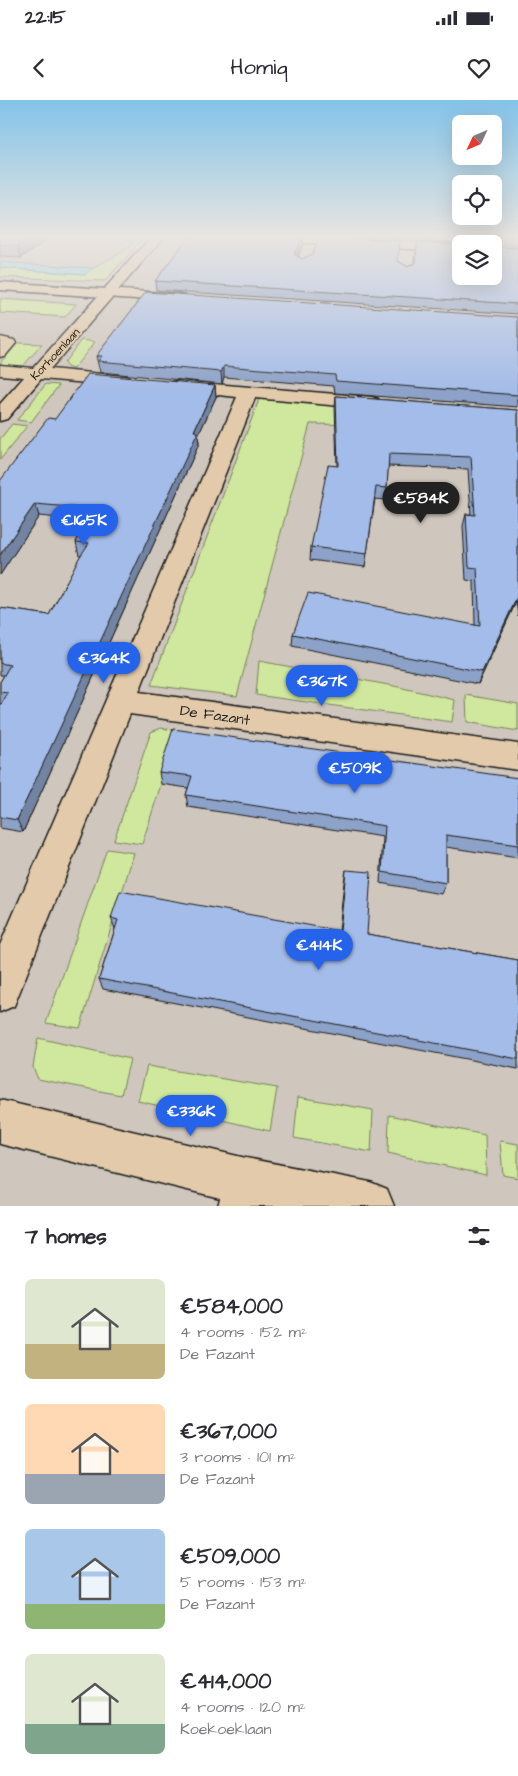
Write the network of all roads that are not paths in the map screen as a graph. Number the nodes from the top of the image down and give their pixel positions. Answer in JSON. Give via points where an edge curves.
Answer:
{"nodes":[{"id":1,"x":26,"y":288,"type":"edge"},
{"id":2,"x":116,"y":288,"type":"edge"},
{"id":3,"x":111,"y":293,"type":"junction"},
{"id":4,"x":197,"y":299,"type":"edge"},
{"id":5,"x":0,"y":342,"type":"edge"},
{"id":6,"x":0,"y":352,"type":"edge"},
{"id":7,"x":0,"y":370,"type":"edge"},
{"id":8,"x":36,"y":373,"type":"junction"},
{"id":9,"x":145,"y":383,"type":"edge"},
{"id":10,"x":163,"y":385,"type":"edge"},
{"id":11,"x":248,"y":393,"type":"junction"},
{"id":12,"x":388,"y":404,"type":"edge"},
{"id":13,"x":0,"y":415,"type":"edge"},
{"id":14,"x":120,"y":701,"type":"junction"},
{"id":15,"x":518,"y":757,"type":"edge"},
{"id":16,"x":0,"y":992,"type":"edge"},
{"id":17,"x":0,"y":1122,"type":"edge"},
{"id":18,"x":244,"y":1194,"type":"edge"},
{"id":19,"x":370,"y":1206,"type":"edge"}],
"edges":[{"from":1,"to":3,"type":"street"},
{"from":2,"to":3,"type":"street","name":"Korhoenlaan"},
{"from":3,"to":4,"type":"street"},
{"from":3,"to":8,"type":"street","name":"Korhoenlaan"},
{"from":5,"to":6,"type":"street","via":[[8,343]]},
{"from":7,"to":8,"type":"street"},
{"from":8,"to":9,"type":"street"},
{"from":8,"to":13,"type":"street","name":"Korhoenlaan"},
{"from":10,"to":11,"type":"street"},
{"from":11,"to":12,"type":"street"},
{"from":11,"to":14,"type":"street"},
{"from":14,"to":15,"type":"street","name":"De Fazant"},
{"from":14,"to":16,"type":"street"},
{"from":17,"to":18,"type":"street"},
{"from":18,"to":19,"type":"street"}]}
